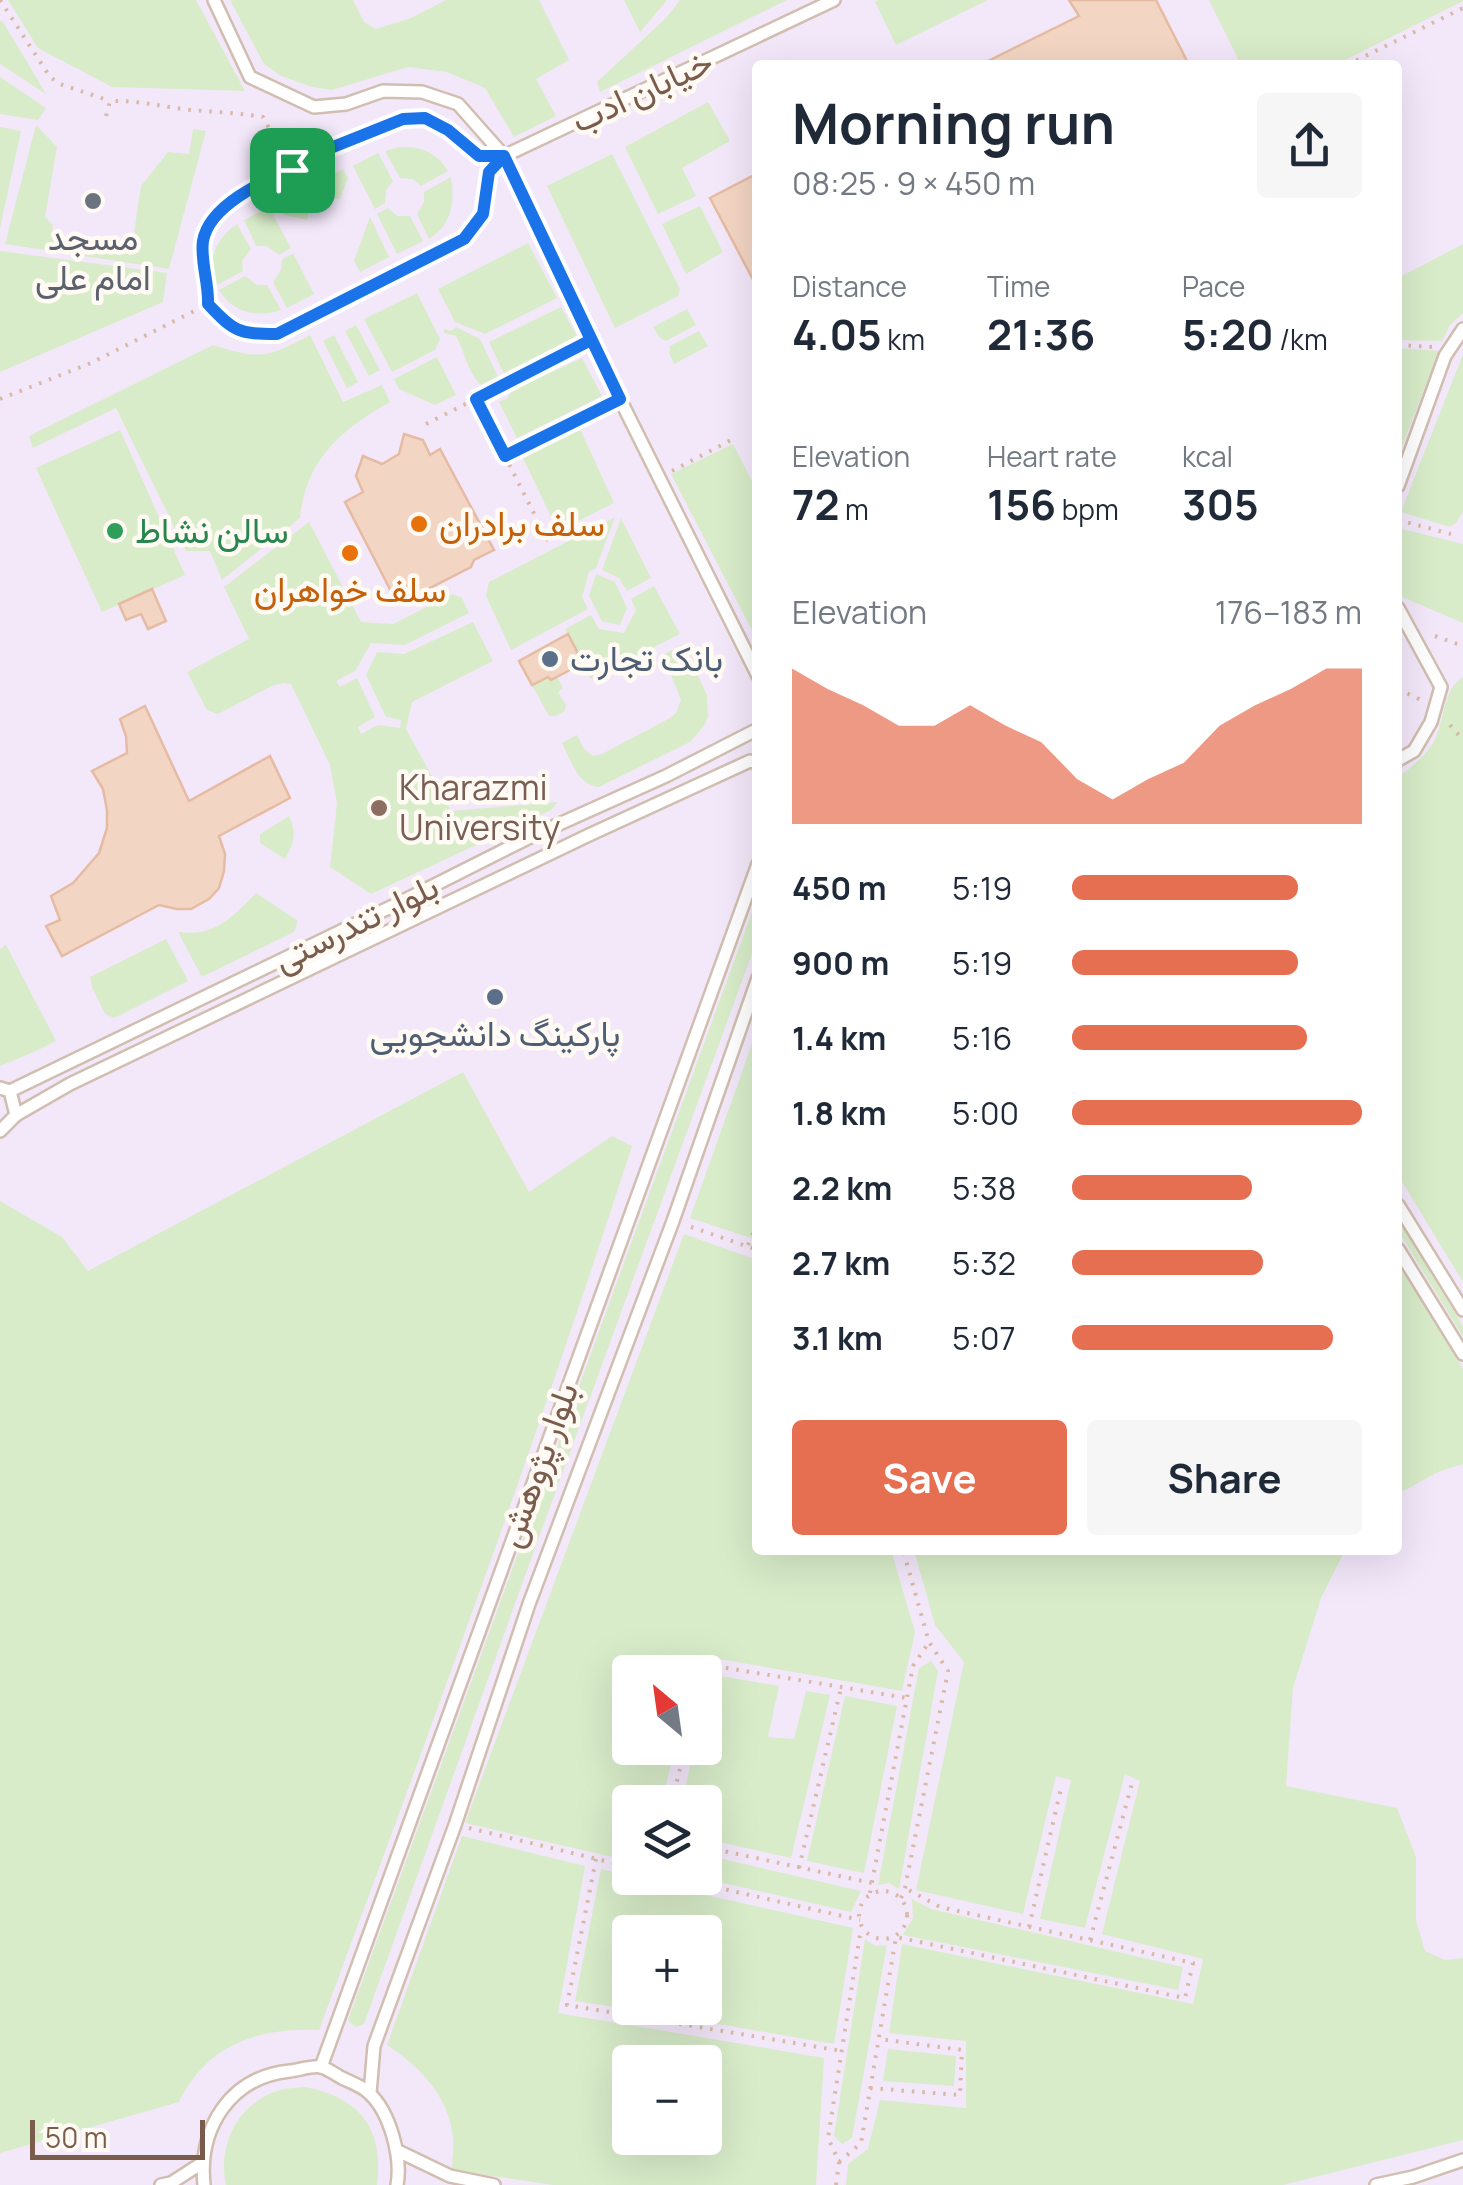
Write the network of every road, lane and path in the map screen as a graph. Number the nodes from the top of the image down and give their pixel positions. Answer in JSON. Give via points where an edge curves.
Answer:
{"nodes":[{"id":1,"x":0,"y":0,"type":"edge"},
{"id":2,"x":214,"y":0,"type":"edge"},
{"id":3,"x":834,"y":0,"type":"edge"},
{"id":4,"x":1463,"y":8,"type":"edge"},
{"id":5,"x":1357,"y":60,"type":"edge"},
{"id":6,"x":110,"y":101,"type":"junction"},
{"id":7,"x":106,"y":116,"type":"dead end"},
{"id":8,"x":504,"y":156,"type":"junction"},
{"id":9,"x":292,"y":170,"type":"junction"},
{"id":10,"x":208,"y":304,"type":"junction"},
{"id":11,"x":1463,"y":330,"type":"edge"},
{"id":12,"x":591,"y":340,"type":"junction"},
{"id":13,"x":1402,"y":345,"type":"edge"},
{"id":14,"x":1450,"y":348,"type":"junction"},
{"id":15,"x":0,"y":399,"type":"edge"},
{"id":16,"x":476,"y":399,"type":"junction"},
{"id":17,"x":620,"y":399,"type":"junction"},
{"id":18,"x":426,"y":424,"type":"dead end"},
{"id":19,"x":733,"y":440,"type":"dead end"},
{"id":20,"x":505,"y":456,"type":"junction"},
{"id":21,"x":1402,"y":475,"type":"edge"},
{"id":22,"x":659,"y":477,"type":"junction"},
{"id":23,"x":1402,"y":521,"type":"edge"},
{"id":24,"x":1450,"y":534,"type":"dead end"},
{"id":25,"x":548,"y":540,"type":"dead end"},
{"id":26,"x":1402,"y":615,"type":"edge"},
{"id":27,"x":752,"y":664,"type":"edge"},
{"id":28,"x":752,"y":732,"type":"edge"},
{"id":29,"x":1402,"y":758,"type":"edge"},
{"id":30,"x":752,"y":762,"type":"edge"},
{"id":31,"x":752,"y":881,"type":"edge"},
{"id":32,"x":752,"y":995,"type":"edge"},
{"id":33,"x":5,"y":1090,"type":"edge"},
{"id":34,"x":16,"y":1115,"type":"junction"},
{"id":35,"x":0,"y":1131,"type":"edge"},
{"id":36,"x":1402,"y":1211,"type":"edge"},
{"id":37,"x":673,"y":1220,"type":"junction"},
{"id":38,"x":752,"y":1237,"type":"edge"},
{"id":39,"x":748,"y":1247,"type":"junction"},
{"id":40,"x":752,"y":1248,"type":"edge"},
{"id":41,"x":1402,"y":1255,"type":"edge"},
{"id":42,"x":1463,"y":1310,"type":"edge"},
{"id":43,"x":1463,"y":1354,"type":"edge"},
{"id":44,"x":904,"y":1555,"type":"edge"},
{"id":45,"x":929,"y":1642,"type":"junction"},
{"id":46,"x":722,"y":1667,"type":"edge"},
{"id":47,"x":841,"y":1688,"type":"junction"},
{"id":48,"x":907,"y":1698,"type":"junction"},
{"id":49,"x":1132,"y":1783,"type":"dead end"},
{"id":50,"x":1062,"y":1784,"type":"dead end"},
{"id":51,"x":455,"y":1825,"type":"junction"},
{"id":52,"x":722,"y":1851,"type":"edge"},
{"id":53,"x":596,"y":1860,"type":"junction"},
{"id":54,"x":612,"y":1863,"type":"edge"},
{"id":55,"x":799,"y":1868,"type":"junction"},
{"id":56,"x":872,"y":1883,"type":"junction"},
{"id":57,"x":905,"y":1888,"type":"junction"},
{"id":58,"x":722,"y":1889,"type":"edge"},
{"id":59,"x":870,"y":1893,"type":"junction"},
{"id":60,"x":900,"y":1898,"type":"junction"},
{"id":61,"x":860,"y":1920,"type":"junction"},
{"id":62,"x":1029,"y":1926,"type":"junction"},
{"id":63,"x":862,"y":1928,"type":"junction"},
{"id":64,"x":896,"y":1937,"type":"junction"},
{"id":65,"x":1090,"y":1940,"type":"junction"},
{"id":66,"x":879,"y":2039,"type":"junction"},
{"id":67,"x":842,"y":2052,"type":"junction"},
{"id":68,"x":321,"y":2067,"type":"junction"},
{"id":69,"x":870,"y":2088,"type":"junction"},
{"id":70,"x":370,"y":2093,"type":"junction"},
{"id":71,"x":398,"y":2151,"type":"junction"},
{"id":72,"x":1463,"y":2160,"type":"edge"},
{"id":73,"x":840,"y":2162,"type":"junction"},
{"id":74,"x":202,"y":2163,"type":"junction"},
{"id":75,"x":161,"y":2185,"type":"edge"},
{"id":76,"x":204,"y":2185,"type":"edge"},
{"id":77,"x":397,"y":2185,"type":"edge"},
{"id":78,"x":494,"y":2185,"type":"edge"},
{"id":79,"x":836,"y":2185,"type":"edge"},
{"id":80,"x":1376,"y":2185,"type":"edge"}],
"edges":[{"from":1,"to":6,"type":"path","via":[[50,78]]},
{"from":2,"to":8,"type":"lane","via":[[250,77],[314,107],[383,91],[422,92],[458,104]]},
{"from":3,"to":8,"type":"lane","name":"خیابان ادب"},
{"from":4,"to":5,"type":"path"},
{"from":6,"to":7,"type":"path"},
{"from":6,"to":9,"type":"path","via":[[263,117]]},
{"from":8,"to":9,"type":"path","via":[[479,156],[425,118],[403,119]]},
{"from":8,"to":10,"type":"path","via":[[489,172],[483,214],[464,239],[334,306],[277,334],[246,334]]},
{"from":8,"to":12,"type":"lane"},
{"from":9,"to":10,"type":"path","via":[[216,214],[203,240]]},
{"from":10,"to":15,"type":"path","via":[[91,363]]},
{"from":11,"to":14,"type":"lane"},
{"from":12,"to":16,"type":"path"},
{"from":12,"to":17,"type":"lane"},
{"from":13,"to":14,"type":"path"},
{"from":14,"to":21,"type":"lane"},
{"from":16,"to":18,"type":"path"},
{"from":16,"to":20,"type":"path"},
{"from":17,"to":20,"type":"path"},
{"from":17,"to":22,"type":"lane"},
{"from":19,"to":22,"type":"path"},
{"from":20,"to":25,"type":"path"},
{"from":22,"to":27,"type":"lane"},
{"from":23,"to":24,"type":"path"},
{"from":26,"to":29,"type":"lane","via":[[1441,687],[1430,722]]},
{"from":28,"to":33,"type":"lane","name":"بلوار تندرستی"},
{"from":30,"to":34,"type":"lane","name":"بلوار تندرستی"},
{"from":31,"to":68,"type":"lane","name":"بلوار پژوهش"},
{"from":32,"to":37,"type":"lane","name":"بلوار پژوهش"},
{"from":33,"to":34,"type":"lane"},
{"from":34,"to":35,"type":"lane","name":"بلوار تندرستی"},
{"from":36,"to":42,"type":"lane"},
{"from":37,"to":39,"type":"path"},
{"from":37,"to":51,"type":"lane","name":"بلوار پژوهش","via":[[529,1604]]},
{"from":38,"to":39,"type":"path"},
{"from":39,"to":40,"type":"path"},
{"from":41,"to":43,"type":"lane"},
{"from":44,"to":45,"type":"path"},
{"from":45,"to":48,"type":"path","via":[[913,1666]]},
{"from":45,"to":57,"type":"path","via":[[948,1670]]},
{"from":46,"to":47,"type":"path"},
{"from":47,"to":48,"type":"path"},
{"from":47,"to":55,"type":"path"},
{"from":48,"to":56,"type":"path"},
{"from":49,"to":65,"type":"path"},
{"from":50,"to":62,"type":"path"},
{"from":51,"to":53,"type":"path"},
{"from":51,"to":70,"type":"lane","name":"بلوار پژوهش","via":[[374,2046]]},
{"from":52,"to":55,"type":"path"},
{"from":53,"to":54,"type":"path"},
{"from":53,"to":67,"type":"path","via":[[567,2006]]},
{"from":55,"to":56,"type":"path"},
{"from":56,"to":59,"type":"path"},
{"from":57,"to":60,"type":"path"},
{"from":57,"to":62,"type":"path","via":[[940,1907]]},
{"from":58,"to":61,"type":"path"},
{"from":59,"to":60,"type":"path","via":[[890,1890]]},
{"from":59,"to":61,"type":"path","via":[[858,1909]]},
{"from":60,"to":64,"type":"path","via":[[908,1921]]},
{"from":61,"to":63,"type":"path"},
{"from":62,"to":65,"type":"path"},
{"from":63,"to":64,"type":"path","via":[[877,1940]]},
{"from":63,"to":67,"type":"path"},
{"from":64,"to":65,"type":"path","via":[[1185,1998],[1192,1963]]},
{"from":64,"to":66,"type":"path"},
{"from":66,"to":69,"type":"path"},
{"from":66,"to":69,"type":"path","via":[[962,2050],[960,2095]]},
{"from":67,"to":73,"type":"path","via":[[828,2138]]},
{"from":68,"to":70,"type":"lane"},
{"from":68,"to":74,"type":"lane","via":[[277,2072],[232,2096],[216,2116]]},
{"from":69,"to":73,"type":"path","via":[[861,2143]]},
{"from":70,"to":71,"type":"lane"},
{"from":71,"to":77,"type":"lane"},
{"from":71,"to":78,"type":"lane","via":[[450,2176]]},
{"from":72,"to":80,"type":"lane"},
{"from":73,"to":79,"type":"path"},
{"from":74,"to":75,"type":"lane"},
{"from":74,"to":76,"type":"lane"}]}
